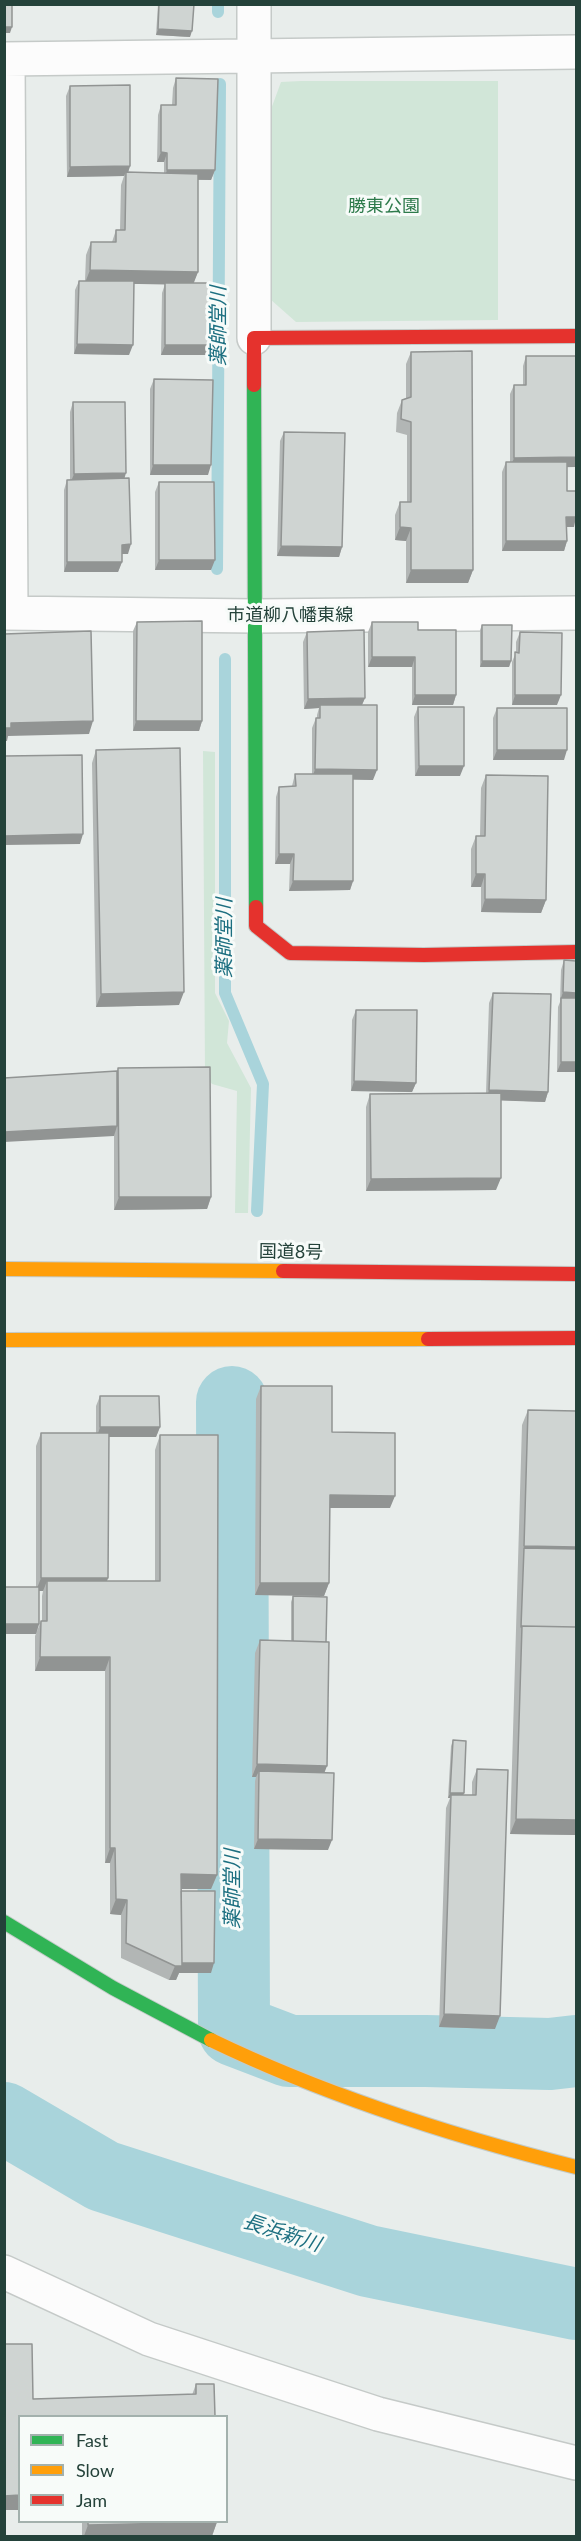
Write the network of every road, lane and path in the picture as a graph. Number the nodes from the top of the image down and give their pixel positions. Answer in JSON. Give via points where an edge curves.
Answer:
{"nodes":[{"id":1,"x":254,"y":4,"type":"edge"},
{"id":2,"x":576,"y":52,"type":"edge"},
{"id":3,"x":253,"y":56,"type":"junction"},
{"id":4,"x":6,"y":59,"type":"edge"},
{"id":5,"x":576,"y":336,"type":"edge"},
{"id":6,"x":254,"y":339,"type":"junction"},
{"id":7,"x":8,"y":613,"type":"edge"},
{"id":8,"x":576,"y":614,"type":"edge"},
{"id":9,"x":255,"y":616,"type":"junction"},
{"id":10,"x":576,"y":952,"type":"edge"},
{"id":11,"x":4,"y":1269,"type":"edge"},
{"id":12,"x":576,"y":1274,"type":"edge"},
{"id":13,"x":576,"y":1338,"type":"edge"},
{"id":14,"x":4,"y":1341,"type":"edge"},
{"id":15,"x":4,"y":1922,"type":"edge"},
{"id":16,"x":576,"y":2167,"type":"edge"},
{"id":17,"x":4,"y":2272,"type":"edge"},
{"id":18,"x":576,"y":2463,"type":"edge"}],
"edges":[{"from":1,"to":3,"type":"street"},
{"from":2,"to":3,"type":"street"},
{"from":3,"to":4,"type":"street"},
{"from":3,"to":6,"type":"street"},
{"from":4,"to":7,"type":"street"},
{"from":5,"to":6,"type":"main road"},
{"from":6,"to":9,"type":"main road"},
{"from":7,"to":9,"type":"street","name":"市道柳八幡東線"},
{"from":8,"to":9,"type":"street","name":"市道柳八幡東線"},
{"from":9,"to":10,"type":"main road","via":[[256,926],[290,953],[424,956]]},
{"from":11,"to":12,"type":"main road","name":"国道8号"},
{"from":13,"to":14,"type":"main road"},
{"from":15,"to":16,"type":"main road","via":[[94,1979],[224,2047],[380,2109]]},
{"from":17,"to":18,"type":"street","via":[[149,2339],[378,2414]]}]}
